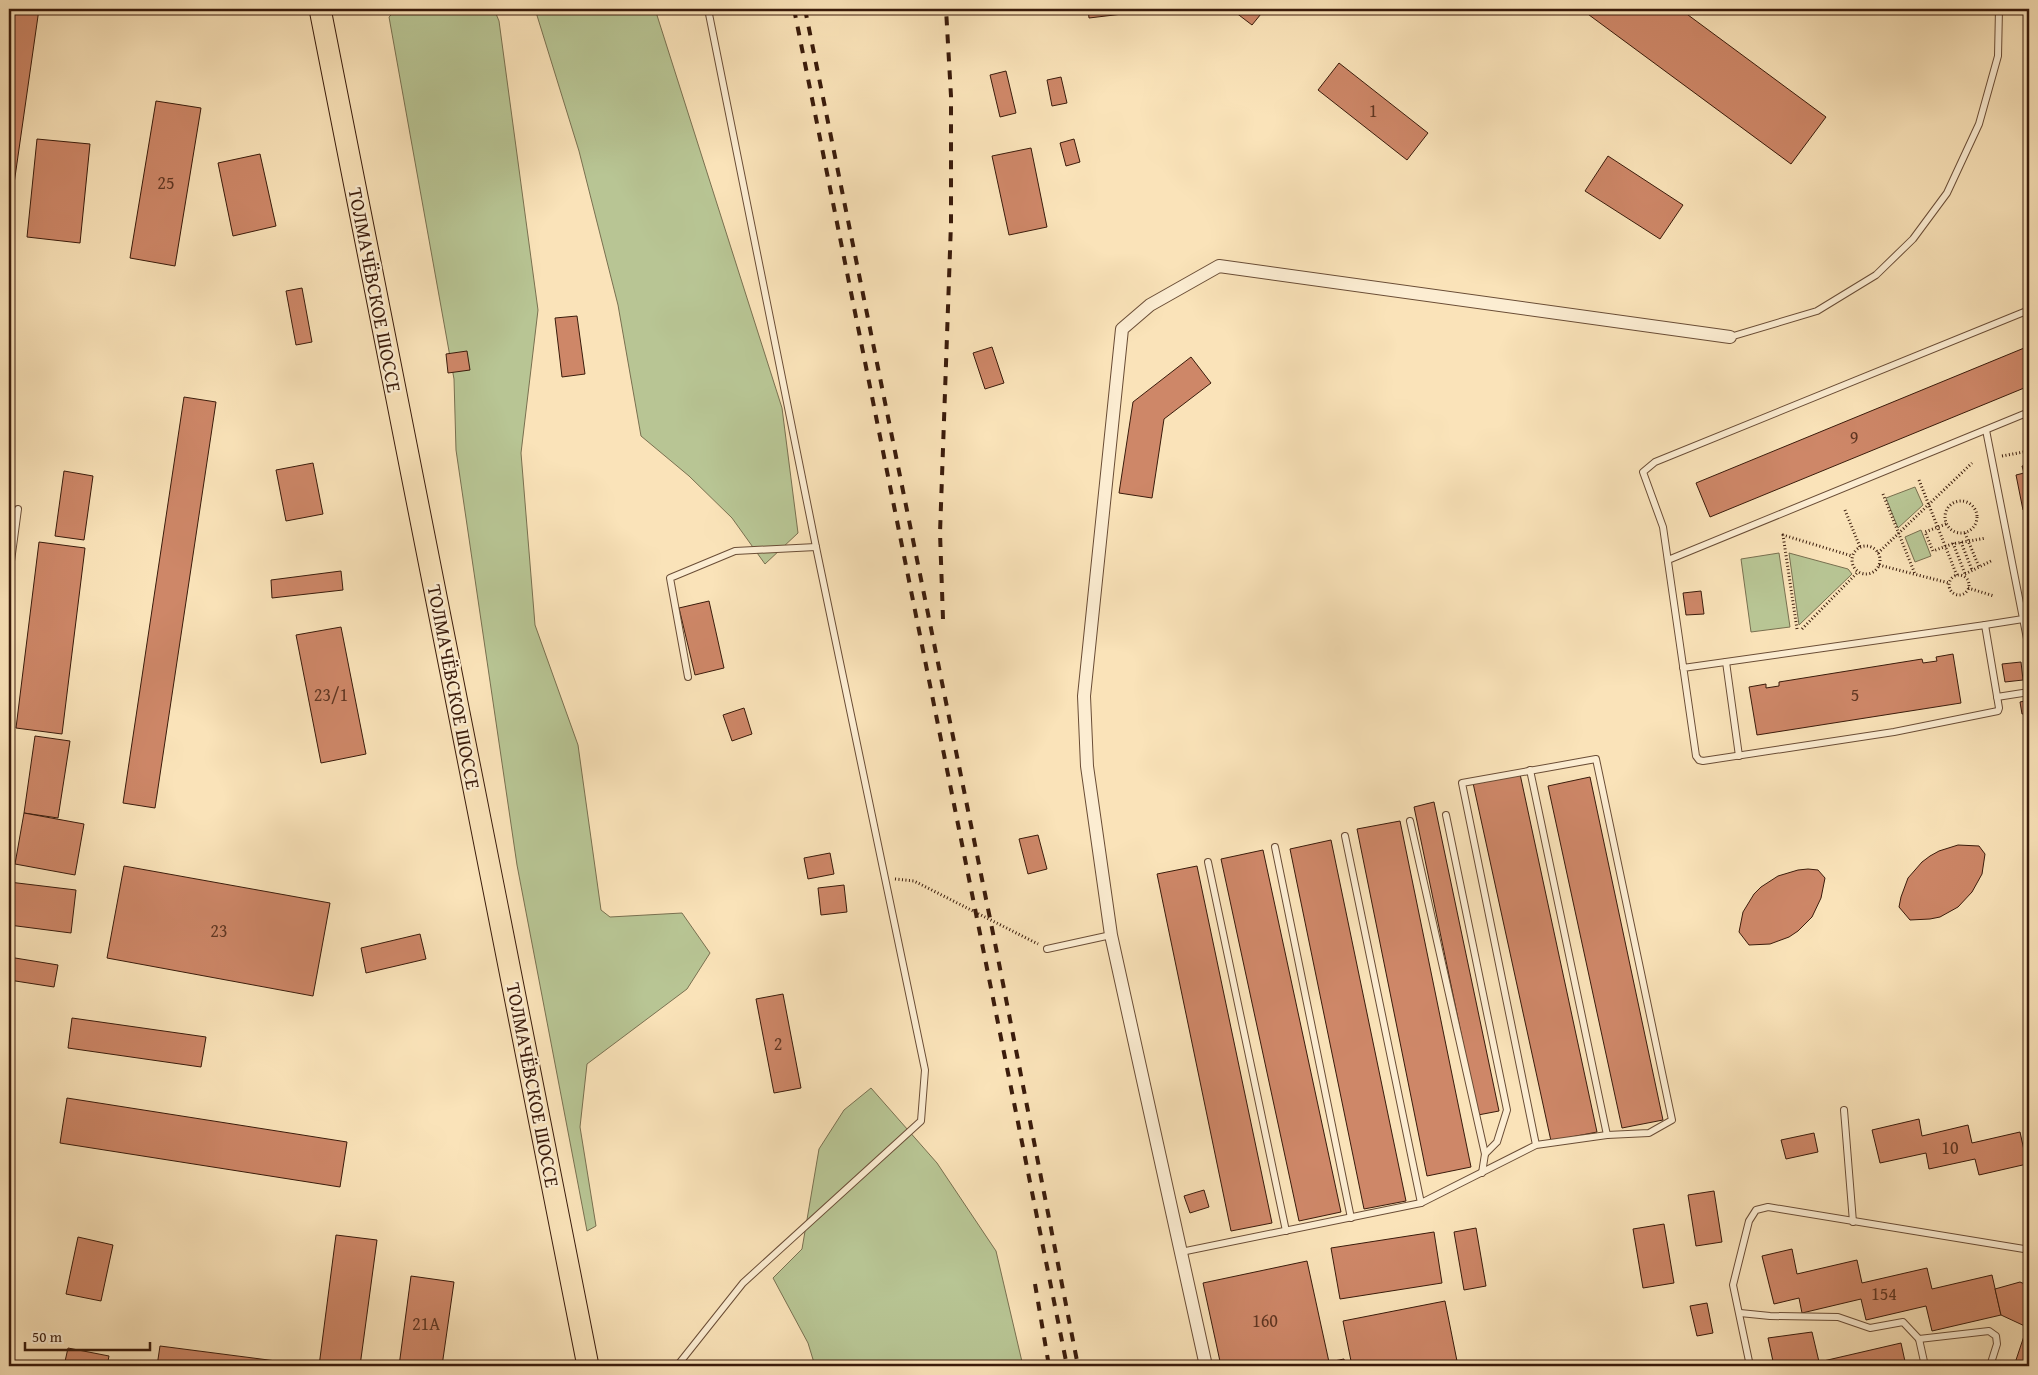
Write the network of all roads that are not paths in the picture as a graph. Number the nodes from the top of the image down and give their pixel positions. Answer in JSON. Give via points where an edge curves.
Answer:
{"nodes":[{"id":1,"x":320,"y":9,"type":"edge"},
{"id":2,"x":708,"y":9,"type":"edge"},
{"id":3,"x":1999,"y":9,"type":"edge"},
{"id":4,"x":2029,"y":310,"type":"edge"},
{"id":5,"x":1730,"y":337,"type":"joint"},
{"id":6,"x":2029,"y":412,"type":"edge"},
{"id":7,"x":1986,"y":430,"type":"junction"},
{"id":8,"x":18,"y":509,"type":"dead end"},
{"id":9,"x":816,"y":547,"type":"junction"},
{"id":10,"x":1668,"y":560,"type":"junction"},
{"id":11,"x":9,"y":576,"type":"edge"},
{"id":12,"x":2023,"y":619,"type":"junction"},
{"id":13,"x":1985,"y":624,"type":"junction"},
{"id":14,"x":2029,"y":650,"type":"edge"},
{"id":15,"x":1726,"y":662,"type":"junction"},
{"id":16,"x":1683,"y":668,"type":"junction"},
{"id":17,"x":688,"y":677,"type":"dead end"},
{"id":18,"x":2029,"y":692,"type":"edge"},
{"id":19,"x":1997,"y":697,"type":"junction"},
{"id":20,"x":1739,"y":756,"type":"junction"},
{"id":21,"x":1530,"y":770,"type":"junction"},
{"id":22,"x":1446,"y":815,"type":"dead end"},
{"id":23,"x":1410,"y":821,"type":"dead end"},
{"id":24,"x":1346,"y":836,"type":"dead end"},
{"id":25,"x":1275,"y":848,"type":"dead end"},
{"id":26,"x":1208,"y":862,"type":"dead end"},
{"id":27,"x":1111,"y":935,"type":"junction"},
{"id":28,"x":1047,"y":949,"type":"road end"},
{"id":29,"x":1844,"y":1110,"type":"dead end"},
{"id":30,"x":1607,"y":1134,"type":"junction"},
{"id":31,"x":1536,"y":1145,"type":"junction"},
{"id":32,"x":1485,"y":1154,"type":"junction"},
{"id":33,"x":1482,"y":1173,"type":"junction"},
{"id":34,"x":1421,"y":1203,"type":"junction"},
{"id":35,"x":1351,"y":1218,"type":"junction"},
{"id":36,"x":1853,"y":1222,"type":"junction"},
{"id":37,"x":1286,"y":1230,"type":"junction"},
{"id":38,"x":2024,"y":1249,"type":"dead end"},
{"id":39,"x":1181,"y":1252,"type":"junction"},
{"id":40,"x":1740,"y":1313,"type":"junction"},
{"id":41,"x":1919,"y":1339,"type":"junction"},
{"id":42,"x":588,"y":1366,"type":"edge"},
{"id":43,"x":677,"y":1366,"type":"edge"},
{"id":44,"x":1206,"y":1366,"type":"edge"},
{"id":45,"x":1750,"y":1366,"type":"edge"},
{"id":46,"x":1925,"y":1366,"type":"edge"},
{"id":47,"x":1990,"y":1366,"type":"edge"}],
"edges":[{"from":1,"to":42,"type":"main road","name":"ТОЛМАЧЁВСКОЕ ШОССЕ"},
{"from":2,"to":9,"type":"lane"},
{"from":3,"to":5,"type":"lane","via":[[1998,56],[1979,124],[1947,193],[1914,239],[1876,275],[1817,311]]},
{"from":4,"to":10,"type":"lane","via":[[1655,462],[1643,472],[1663,527]]},
{"from":5,"to":27,"type":"street","via":[[1219,266],[1150,305],[1122,329],[1084,696],[1087,766]]},
{"from":6,"to":7,"type":"lane"},
{"from":7,"to":10,"type":"lane"},
{"from":7,"to":12,"type":"lane"},
{"from":8,"to":11,"type":"lane"},
{"from":9,"to":17,"type":"lane","via":[[735,551],[670,578]]},
{"from":9,"to":43,"type":"lane","via":[[925,1070],[921,1121],[742,1284]]},
{"from":10,"to":16,"type":"lane"},
{"from":12,"to":13,"type":"lane"},
{"from":12,"to":14,"type":"lane"},
{"from":13,"to":15,"type":"lane"},
{"from":13,"to":19,"type":"lane"},
{"from":15,"to":16,"type":"lane"},
{"from":15,"to":20,"type":"lane"},
{"from":16,"to":20,"type":"lane","via":[[1696,756],[1703,762]]},
{"from":18,"to":19,"type":"lane"},
{"from":19,"to":20,"type":"lane","via":[[1999,708],[1995,714]]},
{"from":21,"to":30,"type":"lane"},
{"from":21,"to":30,"type":"lane","via":[[1596,759],[1598,768],[1672,1120],[1650,1133]]},
{"from":21,"to":31,"type":"lane","via":[[1462,782]]},
{"from":22,"to":32,"type":"lane","via":[[1507,1110],[1497,1142]]},
{"from":23,"to":32,"type":"lane"},
{"from":24,"to":34,"type":"lane"},
{"from":25,"to":35,"type":"lane"},
{"from":26,"to":37,"type":"lane"},
{"from":27,"to":28,"type":"lane"},
{"from":27,"to":39,"type":"street"},
{"from":29,"to":36,"type":"lane"},
{"from":30,"to":31,"type":"lane"},
{"from":31,"to":33,"type":"lane"},
{"from":32,"to":33,"type":"lane"},
{"from":33,"to":34,"type":"lane"},
{"from":34,"to":35,"type":"lane"},
{"from":35,"to":37,"type":"lane"},
{"from":36,"to":38,"type":"lane"},
{"from":36,"to":40,"type":"lane","via":[[1768,1207],[1756,1210],[1749,1221],[1733,1285]]},
{"from":37,"to":39,"type":"lane"},
{"from":39,"to":44,"type":"street"},
{"from":40,"to":41,"type":"lane","via":[[1838,1317],[1870,1328],[1903,1322]]},
{"from":40,"to":45,"type":"lane"},
{"from":41,"to":46,"type":"lane"},
{"from":41,"to":47,"type":"lane","via":[[1989,1330],[1996,1336],[1997,1344]]}]}
